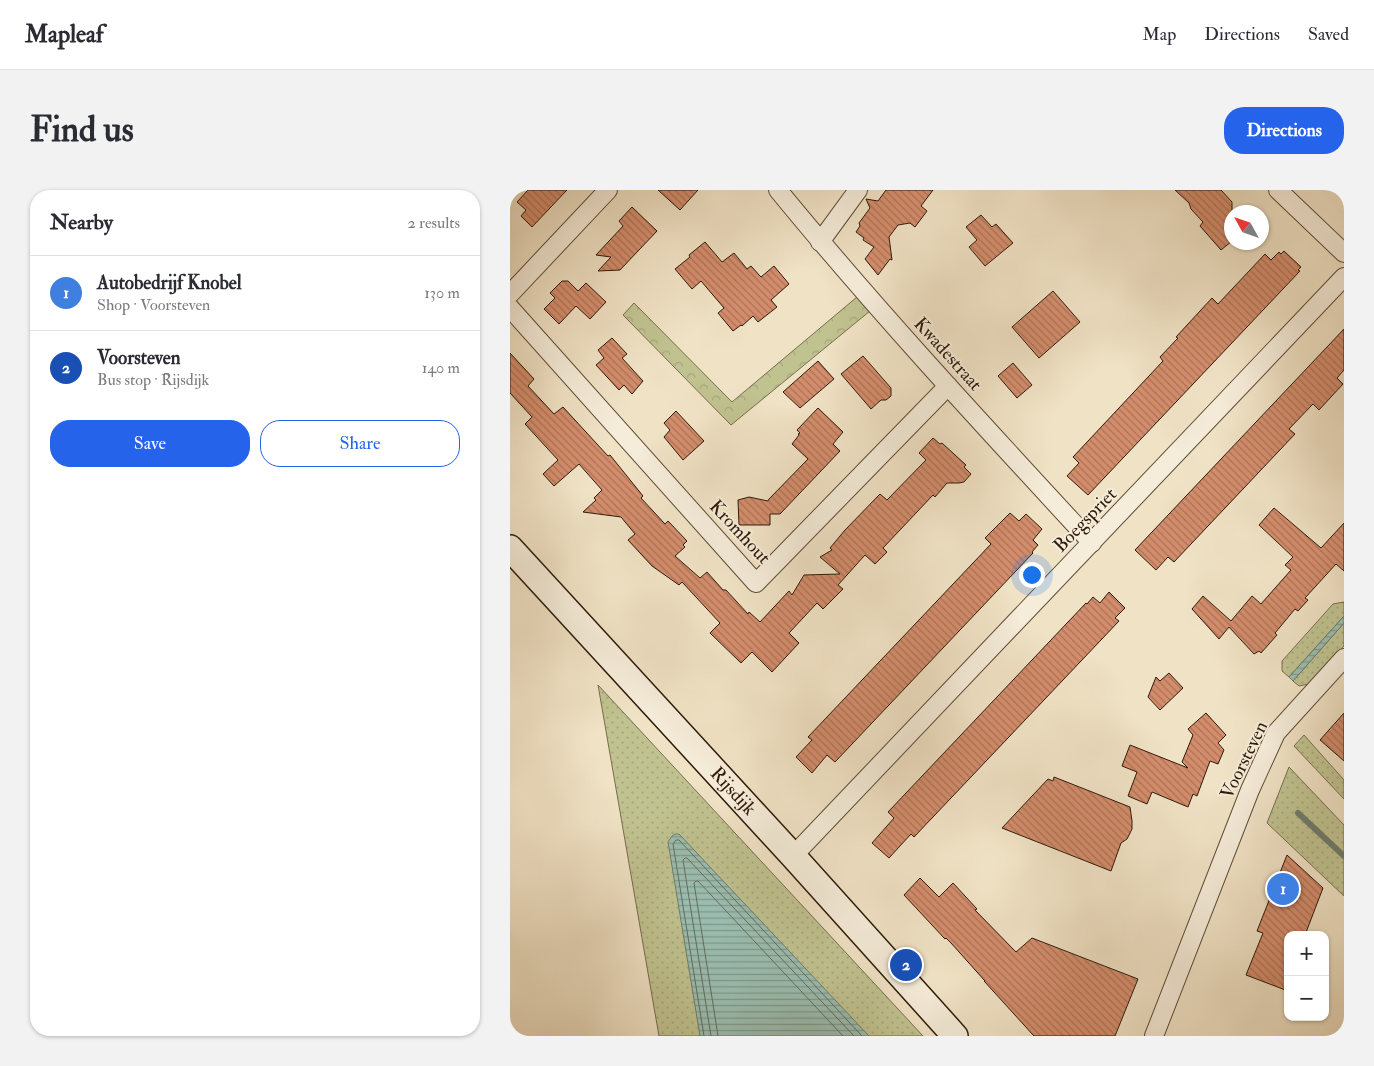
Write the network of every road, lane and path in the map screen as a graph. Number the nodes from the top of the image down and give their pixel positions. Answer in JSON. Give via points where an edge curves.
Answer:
{"nodes":[{"id":1,"x":608,"y":190,"type":"edge"},
{"id":2,"x":778,"y":190,"type":"edge"},
{"id":3,"x":858,"y":190,"type":"edge"},
{"id":4,"x":1278,"y":190,"type":"edge"},
{"id":5,"x":820,"y":242,"type":"junction"},
{"id":6,"x":1344,"y":253,"type":"edge"},
{"id":7,"x":1344,"y":277,"type":"edge"},
{"id":8,"x":510,"y":294,"type":"edge"},
{"id":9,"x":510,"y":308,"type":"edge"},
{"id":10,"x":948,"y":386,"type":"junction"},
{"id":11,"x":1092,"y":543,"type":"junction"},
{"id":12,"x":510,"y":548,"type":"edge"},
{"id":13,"x":1344,"y":658,"type":"edge"},
{"id":14,"x":793,"y":856,"type":"junction"},
{"id":15,"x":955,"y":1036,"type":"edge"},
{"id":16,"x":1154,"y":1036,"type":"edge"}],
"edges":[{"from":1,"to":8,"type":"street"},
{"from":2,"to":5,"type":"street","name":"Kwadestraat"},
{"from":3,"to":5,"type":"street"},
{"from":4,"to":6,"type":"street"},
{"from":5,"to":10,"type":"street","name":"Kwadestraat"},
{"from":7,"to":11,"type":"street","name":"Boegspriet"},
{"from":9,"to":10,"type":"street","name":"Kromhout","via":[[756,583]]},
{"from":10,"to":11,"type":"street","name":"Kwadestraat"},
{"from":11,"to":14,"type":"street","name":"Boegspriet"},
{"from":12,"to":14,"type":"main road","name":"Rijsdijk"},
{"from":13,"to":16,"type":"street","name":"Voorsteven","via":[[1276,733],[1250,790]]},
{"from":14,"to":15,"type":"main road","name":"Rijsdijk"}]}
